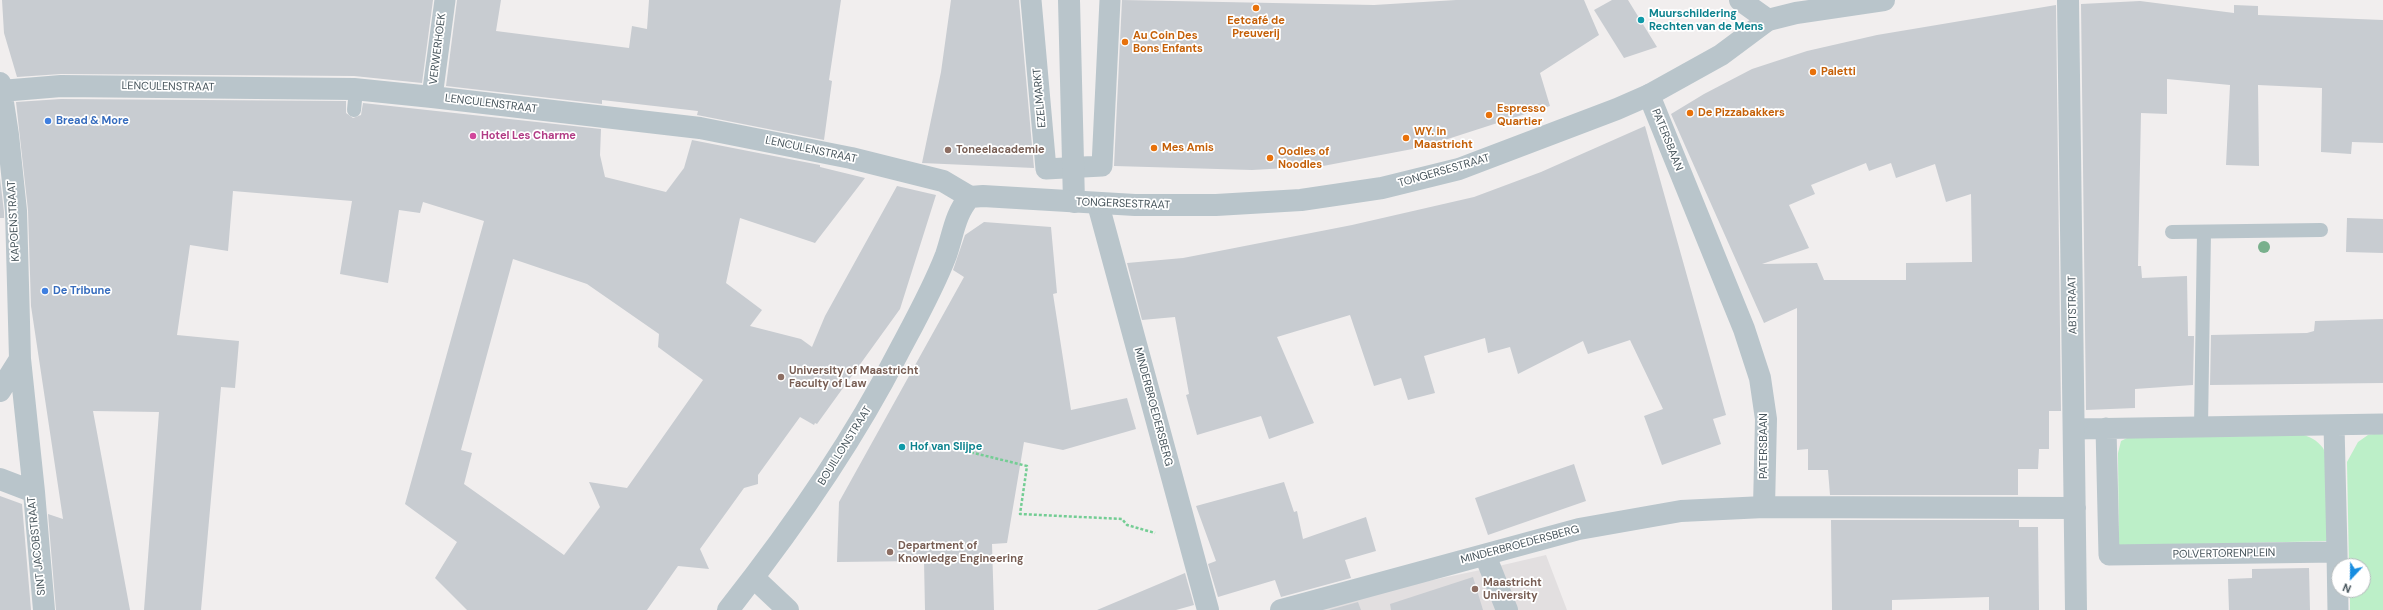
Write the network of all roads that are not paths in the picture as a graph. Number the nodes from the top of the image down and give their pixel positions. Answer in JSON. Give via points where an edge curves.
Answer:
{"nodes":[{"id":1,"x":445,"y":0,"type":"edge"},
{"id":2,"x":1031,"y":0,"type":"edge"},
{"id":3,"x":1069,"y":0,"type":"edge"},
{"id":4,"x":1110,"y":0,"type":"edge"},
{"id":5,"x":1740,"y":0,"type":"edge"},
{"id":6,"x":1884,"y":0,"type":"edge"},
{"id":7,"x":2068,"y":0,"type":"edge"},
{"id":8,"x":1768,"y":20,"type":"junction"},
{"id":9,"x":1,"y":87,"type":"edge"},
{"id":10,"x":1649,"y":95,"type":"junction"},
{"id":11,"x":432,"y":97,"type":"junction"},
{"id":12,"x":1073,"y":167,"type":"junction"},
{"id":13,"x":970,"y":197,"type":"junction"},
{"id":14,"x":1074,"y":202,"type":"junction"},
{"id":15,"x":1098,"y":204,"type":"junction"},
{"id":16,"x":2321,"y":230,"type":"dead end"},
{"id":17,"x":2172,"y":232,"type":"dead end"},
{"id":18,"x":2204,"y":232,"type":"junction"},
{"id":19,"x":20,"y":360,"type":"junction"},
{"id":20,"x":0,"y":391,"type":"edge"},
{"id":21,"x":2383,"y":424,"type":"edge"},
{"id":22,"x":2334,"y":425,"type":"junction"},
{"id":23,"x":2201,"y":426,"type":"junction"},
{"id":24,"x":2106,"y":428,"type":"junction"},
{"id":25,"x":2074,"y":429,"type":"junction"},
{"id":26,"x":0,"y":479,"type":"edge"},
{"id":27,"x":34,"y":492,"type":"junction"},
{"id":28,"x":1764,"y":507,"type":"junction"},
{"id":29,"x":2076,"y":508,"type":"junction"},
{"id":30,"x":2337,"y":552,"type":"junction"},
{"id":31,"x":1485,"y":555,"type":"junction"},
{"id":32,"x":754,"y":578,"type":"junction"},
{"id":33,"x":44,"y":610,"type":"edge"},
{"id":34,"x":728,"y":610,"type":"edge"},
{"id":35,"x":788,"y":610,"type":"edge"},
{"id":36,"x":1208,"y":610,"type":"edge"},
{"id":37,"x":1281,"y":610,"type":"edge"},
{"id":38,"x":1507,"y":610,"type":"edge"},
{"id":39,"x":2076,"y":610,"type":"edge"},
{"id":40,"x":2338,"y":610,"type":"edge"}],
"edges":[{"from":1,"to":11,"type":"street","name":"VERWERHOEK"},
{"from":2,"to":12,"type":"street","name":"EZELMARKT","via":[[1046,169]]},
{"from":3,"to":12,"type":"street"},
{"from":4,"to":12,"type":"street","name":"EZELMARKT","via":[[1102,166]]},
{"from":5,"to":8,"type":"street"},
{"from":6,"to":8,"type":"street","name":"TONGERSESTRAAT","via":[[1796,13]]},
{"from":7,"to":25,"type":"street","name":"ABTSTRAAT"},
{"from":8,"to":10,"type":"street","name":"TONGERSESTRAAT","via":[[1721,54]]},
{"from":9,"to":11,"type":"street","name":"LENCULENSTRAAT","via":[[61,86],[355,100]]},
{"from":9,"to":19,"type":"street","name":"KAPOENSTRAAT","via":[[16,212]]},
{"from":10,"to":15,"type":"street","name":"TONGERSESTRAAT","via":[[1505,153],[1459,169],[1382,188],[1301,200],[1257,203]]},
{"from":10,"to":28,"type":"street","name":"PATERSBAAN","via":[[1744,329],[1760,378],[1766,419]]},
{"from":11,"to":13,"type":"street","name":"LENCULENSTRAAT","via":[[700,128],[851,158],[943,181]]},
{"from":12,"to":14,"type":"street"},
{"from":13,"to":14,"type":"street","name":"TONGERSESTRAAT"},
{"from":13,"to":32,"type":"street","name":"BOUILLONSTRAAT","via":[[960,212],[946,255],[925,301],[879,391],[822,485]]},
{"from":14,"to":15,"type":"street","name":"TONGERSESTRAAT"},
{"from":15,"to":36,"type":"street","name":"MINDERBROEDERSBERG"},
{"from":16,"to":18,"type":"lane"},
{"from":17,"to":18,"type":"lane"},
{"from":18,"to":23,"type":"lane"},
{"from":19,"to":20,"type":"street"},
{"from":19,"to":27,"type":"street","name":"KAPOENSTRAAT"},
{"from":21,"to":22,"type":"street"},
{"from":22,"to":23,"type":"street"},
{"from":22,"to":30,"type":"street"},
{"from":23,"to":24,"type":"street"},
{"from":24,"to":25,"type":"street"},
{"from":24,"to":30,"type":"street","name":"POLVERTORENPLEIN","via":[[2109,555]]},
{"from":25,"to":29,"type":"street","name":"ABTSTRAAT"},
{"from":26,"to":27,"type":"street","name":"SINT JACOBSTRAAT"},
{"from":27,"to":33,"type":"street","name":"SINT JACOBSTRAAT"},
{"from":28,"to":29,"type":"street"},
{"from":28,"to":31,"type":"street","name":"MINDERBROEDERSBERG","via":[[1681,511],[1636,518],[1579,529]]},
{"from":29,"to":39,"type":"street","name":"ABTSTRAAT"},
{"from":30,"to":40,"type":"street"},
{"from":31,"to":37,"type":"street","name":"MINDERBROEDERSBERG"},
{"from":31,"to":38,"type":"street"},
{"from":32,"to":34,"type":"street","name":"BOUILLONSTRAAT"},
{"from":32,"to":35,"type":"street"}]}
